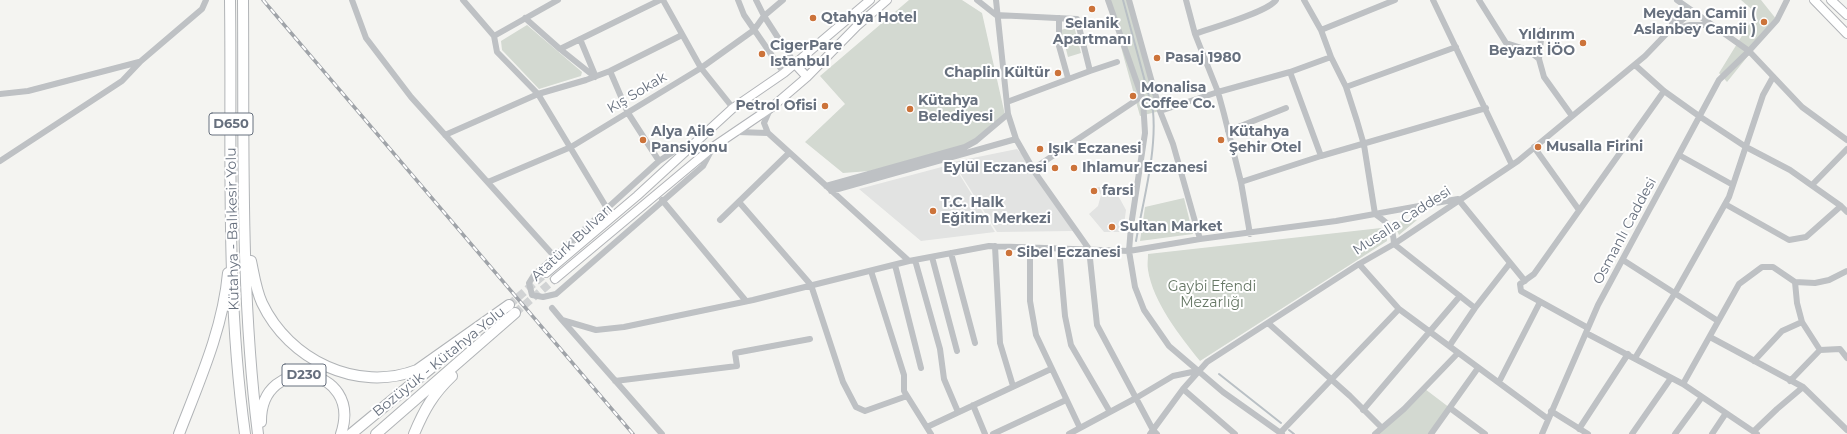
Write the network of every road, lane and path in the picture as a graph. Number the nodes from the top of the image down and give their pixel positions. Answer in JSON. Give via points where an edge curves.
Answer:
{"nodes":[{"id":1,"x":205,"y":0,"type":"edge"},
{"id":2,"x":243,"y":0,"type":"edge"},
{"id":3,"x":352,"y":0,"type":"edge"},
{"id":4,"x":463,"y":0,"type":"edge"},
{"id":5,"x":558,"y":0,"type":"edge"},
{"id":6,"x":660,"y":0,"type":"edge"},
{"id":7,"x":663,"y":0,"type":"edge"},
{"id":8,"x":738,"y":0,"type":"edge"},
{"id":9,"x":756,"y":0,"type":"edge"},
{"id":10,"x":783,"y":0,"type":"edge"},
{"id":11,"x":870,"y":0,"type":"edge"},
{"id":12,"x":887,"y":0,"type":"edge"},
{"id":13,"x":977,"y":0,"type":"edge"},
{"id":14,"x":996,"y":0,"type":"edge"},
{"id":15,"x":1108,"y":0,"type":"edge"},
{"id":16,"x":1129,"y":0,"type":"edge"},
{"id":17,"x":1186,"y":0,"type":"edge"},
{"id":18,"x":1276,"y":0,"type":"edge"},
{"id":19,"x":1304,"y":0,"type":"edge"},
{"id":20,"x":1395,"y":0,"type":"edge"},
{"id":21,"x":1434,"y":0,"type":"edge"},
{"id":22,"x":1479,"y":0,"type":"edge"},
{"id":23,"x":1677,"y":0,"type":"edge"},
{"id":24,"x":1787,"y":0,"type":"edge"},
{"id":25,"x":1814,"y":0,"type":"edge"},
{"id":26,"x":1831,"y":0,"type":"edge"},
{"id":27,"x":230,"y":4,"type":"edge"},
{"id":28,"x":1690,"y":10,"type":"junction"},
{"id":29,"x":996,"y":15,"type":"junction"},
{"id":30,"x":1847,"y":15,"type":"edge"},
{"id":31,"x":764,"y":16,"type":"junction"},
{"id":32,"x":525,"y":18,"type":"junction"},
{"id":33,"x":1059,"y":18,"type":"junction"},
{"id":34,"x":1712,"y":26,"type":"junction"},
{"id":35,"x":1671,"y":29,"type":"junction"},
{"id":36,"x":754,"y":30,"type":"junction"},
{"id":37,"x":1321,"y":30,"type":"junction"},
{"id":38,"x":1542,"y":30,"type":"dead end"},
{"id":39,"x":1195,"y":34,"type":"junction"},
{"id":40,"x":1847,"y":34,"type":"edge"},
{"id":41,"x":682,"y":35,"type":"junction"},
{"id":42,"x":494,"y":36,"type":"junction"},
{"id":43,"x":580,"y":39,"type":"junction"},
{"id":44,"x":1456,"y":47,"type":"junction"},
{"id":45,"x":560,"y":50,"type":"junction"},
{"id":46,"x":1749,"y":51,"type":"junction"},
{"id":47,"x":1331,"y":57,"type":"junction"},
{"id":48,"x":1539,"y":59,"type":"junction"},
{"id":49,"x":141,"y":61,"type":"junction"},
{"id":50,"x":1117,"y":62,"type":"dead end"},
{"id":51,"x":795,"y":64,"type":"junction"},
{"id":52,"x":1635,"y":65,"type":"junction"},
{"id":53,"x":701,"y":68,"type":"junction"},
{"id":54,"x":610,"y":71,"type":"junction"},
{"id":55,"x":1090,"y":71,"type":"junction"},
{"id":56,"x":1290,"y":72,"type":"junction"},
{"id":57,"x":784,"y":73,"type":"junction"},
{"id":58,"x":595,"y":77,"type":"junction"},
{"id":59,"x":807,"y":77,"type":"junction"},
{"id":60,"x":1773,"y":77,"type":"junction"},
{"id":61,"x":1068,"y":78,"type":"junction"},
{"id":62,"x":1346,"y":87,"type":"junction"},
{"id":63,"x":1664,"y":91,"type":"junction"},
{"id":64,"x":1218,"y":92,"type":"junction"},
{"id":65,"x":0,"y":94,"type":"edge"},
{"id":66,"x":538,"y":94,"type":"junction"},
{"id":67,"x":1142,"y":97,"type":"junction"},
{"id":68,"x":1007,"y":102,"type":"junction"},
{"id":69,"x":772,"y":107,"type":"junction"},
{"id":70,"x":734,"y":108,"type":"junction"},
{"id":71,"x":1286,"y":108,"type":"dead end"},
{"id":72,"x":1486,"y":108,"type":"junction"},
{"id":73,"x":1160,"y":111,"type":"junction"},
{"id":74,"x":628,"y":113,"type":"junction"},
{"id":75,"x":1008,"y":114,"type":"junction"},
{"id":76,"x":1572,"y":116,"type":"junction"},
{"id":77,"x":1699,"y":116,"type":"junction"},
{"id":78,"x":1228,"y":131,"type":"junction"},
{"id":79,"x":737,"y":132,"type":"junction"},
{"id":80,"x":768,"y":133,"type":"junction"},
{"id":81,"x":445,"y":135,"type":"junction"},
{"id":82,"x":701,"y":139,"type":"junction"},
{"id":83,"x":1016,"y":139,"type":"junction"},
{"id":84,"x":1847,"y":140,"type":"edge"},
{"id":85,"x":1364,"y":144,"type":"junction"},
{"id":86,"x":570,"y":147,"type":"junction"},
{"id":87,"x":713,"y":147,"type":"junction"},
{"id":88,"x":1534,"y":147,"type":"junction"},
{"id":89,"x":1746,"y":147,"type":"junction"},
{"id":90,"x":1847,"y":149,"type":"edge"},
{"id":91,"x":789,"y":153,"type":"junction"},
{"id":92,"x":1679,"y":155,"type":"junction"},
{"id":93,"x":1322,"y":156,"type":"junction"},
{"id":94,"x":0,"y":161,"type":"edge"},
{"id":95,"x":659,"y":161,"type":"junction"},
{"id":96,"x":1512,"y":164,"type":"junction"},
{"id":97,"x":1033,"y":169,"type":"junction"},
{"id":98,"x":488,"y":182,"type":"junction"},
{"id":99,"x":1242,"y":182,"type":"junction"},
{"id":100,"x":1733,"y":185,"type":"junction"},
{"id":101,"x":1812,"y":185,"type":"junction"},
{"id":102,"x":826,"y":186,"type":"junction"},
{"id":103,"x":831,"y":191,"type":"junction"},
{"id":104,"x":662,"y":200,"type":"junction"},
{"id":105,"x":1458,"y":200,"type":"junction"},
{"id":106,"x":739,"y":202,"type":"junction"},
{"id":107,"x":1725,"y":204,"type":"junction"},
{"id":108,"x":1841,"y":206,"type":"junction"},
{"id":109,"x":608,"y":210,"type":"junction"},
{"id":110,"x":1579,"y":210,"type":"junction"},
{"id":111,"x":1847,"y":212,"type":"edge"},
{"id":112,"x":1375,"y":214,"type":"junction"},
{"id":113,"x":245,"y":220,"type":"junction"},
{"id":114,"x":720,"y":220,"type":"dead end"},
{"id":115,"x":1250,"y":234,"type":"junction"},
{"id":116,"x":231,"y":239,"type":"junction"},
{"id":117,"x":1200,"y":239,"type":"junction"},
{"id":118,"x":1394,"y":244,"type":"junction"},
{"id":119,"x":995,"y":246,"type":"junction"},
{"id":120,"x":1030,"y":247,"type":"junction"},
{"id":121,"x":1059,"y":248,"type":"junction"},
{"id":122,"x":1089,"y":249,"type":"junction"},
{"id":123,"x":1129,"y":251,"type":"junction"},
{"id":124,"x":951,"y":253,"type":"junction"},
{"id":125,"x":554,"y":256,"type":"junction"},
{"id":126,"x":932,"y":257,"type":"junction"},
{"id":127,"x":1623,"y":260,"type":"junction"},
{"id":128,"x":912,"y":261,"type":"junction"},
{"id":129,"x":1510,"y":263,"type":"junction"},
{"id":130,"x":1359,"y":264,"type":"junction"},
{"id":131,"x":895,"y":265,"type":"junction"},
{"id":132,"x":871,"y":271,"type":"junction"},
{"id":133,"x":1847,"y":271,"type":"edge"},
{"id":134,"x":546,"y":273,"type":"tunnel mouth"},
{"id":135,"x":555,"y":279,"type":"tunnel mouth"},
{"id":136,"x":1525,"y":281,"type":"junction"},
{"id":137,"x":1795,"y":282,"type":"junction"},
{"id":138,"x":811,"y":285,"type":"junction"},
{"id":139,"x":1675,"y":293,"type":"junction"},
{"id":140,"x":1460,"y":296,"type":"junction"},
{"id":141,"x":746,"y":301,"type":"junction"},
{"id":142,"x":1540,"y":302,"type":"junction"},
{"id":143,"x":552,"y":308,"type":"dead end"},
{"id":144,"x":1475,"y":308,"type":"junction"},
{"id":145,"x":512,"y":309,"type":"junction"},
{"id":146,"x":1399,"y":309,"type":"junction"},
{"id":147,"x":562,"y":320,"type":"junction"},
{"id":148,"x":1718,"y":321,"type":"junction"},
{"id":149,"x":1802,"y":322,"type":"junction"},
{"id":150,"x":1268,"y":323,"type":"junction"},
{"id":151,"x":1587,"y":330,"type":"junction"},
{"id":152,"x":1430,"y":331,"type":"junction"},
{"id":153,"x":1710,"y":337,"type":"junction"},
{"id":154,"x":810,"y":339,"type":"dead end"},
{"id":155,"x":975,"y":343,"type":"dead end"},
{"id":156,"x":1450,"y":346,"type":"junction"},
{"id":157,"x":957,"y":350,"type":"dead end"},
{"id":158,"x":1820,"y":350,"type":"junction"},
{"id":159,"x":1458,"y":353,"type":"junction"},
{"id":160,"x":1628,"y":354,"type":"junction"},
{"id":161,"x":1635,"y":358,"type":"junction"},
{"id":162,"x":1847,"y":358,"type":"edge"},
{"id":163,"x":1754,"y":361,"type":"junction"},
{"id":164,"x":921,"y":368,"type":"dead end"},
{"id":165,"x":1478,"y":368,"type":"junction"},
{"id":166,"x":1051,"y":369,"type":"junction"},
{"id":167,"x":1198,"y":371,"type":"junction"},
{"id":168,"x":1671,"y":378,"type":"junction"},
{"id":169,"x":1331,"y":379,"type":"junction"},
{"id":170,"x":615,"y":381,"type":"junction"},
{"id":171,"x":1790,"y":381,"type":"junction"},
{"id":172,"x":1499,"y":382,"type":"junction"},
{"id":173,"x":1683,"y":384,"type":"junction"},
{"id":174,"x":1013,"y":386,"type":"junction"},
{"id":175,"x":1803,"y":387,"type":"junction"},
{"id":176,"x":1183,"y":388,"type":"junction"},
{"id":177,"x":907,"y":396,"type":"junction"},
{"id":178,"x":1702,"y":397,"type":"junction"},
{"id":179,"x":1136,"y":398,"type":"junction"},
{"id":180,"x":1066,"y":400,"type":"junction"},
{"id":181,"x":973,"y":404,"type":"junction"},
{"id":182,"x":1450,"y":408,"type":"junction"},
{"id":183,"x":1363,"y":410,"type":"junction"},
{"id":184,"x":1552,"y":411,"type":"junction"},
{"id":185,"x":958,"y":412,"type":"junction"},
{"id":186,"x":1110,"y":412,"type":"junction"},
{"id":187,"x":1726,"y":412,"type":"junction"},
{"id":188,"x":1548,"y":420,"type":"junction"},
{"id":189,"x":926,"y":427,"type":"junction"},
{"id":190,"x":1080,"y":428,"type":"junction"},
{"id":191,"x":1382,"y":428,"type":"junction"},
{"id":192,"x":1579,"y":429,"type":"junction"},
{"id":193,"x":1847,"y":430,"type":"edge"},
{"id":194,"x":1478,"y":432,"type":"edge"},
{"id":195,"x":1153,"y":433,"type":"edge"},
{"id":196,"x":1281,"y":433,"type":"edge"},
{"id":197,"x":1756,"y":433,"type":"edge"},
{"id":198,"x":179,"y":434,"type":"edge"},
{"id":199,"x":245,"y":434,"type":"edge"},
{"id":200,"x":258,"y":434,"type":"edge"},
{"id":201,"x":262,"y":434,"type":"edge"},
{"id":202,"x":341,"y":434,"type":"edge"},
{"id":203,"x":352,"y":434,"type":"edge"},
{"id":204,"x":376,"y":434,"type":"edge"},
{"id":205,"x":414,"y":434,"type":"edge"},
{"id":206,"x":662,"y":434,"type":"edge"},
{"id":207,"x":931,"y":434,"type":"edge"},
{"id":208,"x":985,"y":434,"type":"edge"},
{"id":209,"x":993,"y":434,"type":"edge"},
{"id":210,"x":1069,"y":434,"type":"edge"},
{"id":211,"x":1235,"y":434,"type":"edge"},
{"id":212,"x":1376,"y":434,"type":"edge"},
{"id":213,"x":1431,"y":434,"type":"edge"},
{"id":214,"x":1485,"y":434,"type":"edge"},
{"id":215,"x":1542,"y":434,"type":"edge"},
{"id":216,"x":1588,"y":434,"type":"edge"},
{"id":217,"x":1632,"y":434,"type":"edge"},
{"id":218,"x":1675,"y":434,"type":"edge"},
{"id":219,"x":1712,"y":434,"type":"edge"}],
"edges":[{"from":1,"to":49,"type":"street","via":[[202,9]]},
{"from":2,"to":113,"type":"highway","name":"Kütahya - Balıkesir Yolu","number":"D650"},
{"from":3,"to":81,"type":"street","via":[[366,38],[411,97]]},
{"from":4,"to":42,"type":"street"},
{"from":5,"to":32,"type":"street"},
{"from":6,"to":43,"type":"street"},
{"from":7,"to":41,"type":"street"},
{"from":8,"to":36,"type":"street"},
{"from":9,"to":31,"type":"street"},
{"from":10,"to":31,"type":"street","name":"Kış Sokak"},
{"from":11,"to":51,"type":"main road","name":"Atatürk Bulvarı"},
{"from":12,"to":59,"type":"main road","name":"Atatürk Bulvarı","via":[[856,26]]},
{"from":13,"to":29,"type":"street"},
{"from":14,"to":29,"type":"street"},
{"from":15,"to":67,"type":"street"},
{"from":16,"to":73,"type":"street"},
{"from":17,"to":39,"type":"street"},
{"from":18,"to":39,"type":"street","via":[[1260,10]]},
{"from":19,"to":37,"type":"street"},
{"from":20,"to":37,"type":"street"},
{"from":21,"to":44,"type":"street"},
{"from":22,"to":48,"type":"street","via":[[1506,43],[1528,50]]},
{"from":23,"to":28,"type":"street"},
{"from":24,"to":46,"type":"street","name":"Osmanlı Caddesi","via":[[1777,20]]},
{"from":25,"to":40,"type":"main road"},
{"from":26,"to":30,"type":"main road"},
{"from":27,"to":116,"type":"highway","name":"Kütahya - Balıkesir Yolu","number":"D650"},
{"from":28,"to":34,"type":"street"},
{"from":28,"to":35,"type":"street","name":"Musalla Caddesi"},
{"from":29,"to":33,"type":"street"},
{"from":29,"to":68,"type":"street"},
{"from":31,"to":36,"type":"street","name":"Kış Sokak"},
{"from":31,"to":51,"type":"street"},
{"from":32,"to":42,"type":"street"},
{"from":32,"to":45,"type":"street"},
{"from":33,"to":55,"type":"street","via":[[1077,19]]},
{"from":33,"to":61,"type":"street","via":[[1059,46]]},
{"from":34,"to":35,"type":"street","via":[[1698,24]]},
{"from":34,"to":46,"type":"street"},
{"from":35,"to":52,"type":"street","name":"Musalla Caddesi"},
{"from":36,"to":53,"type":"street","name":"Kış Sokak"},
{"from":36,"to":57,"type":"street"},
{"from":37,"to":47,"type":"street"},
{"from":38,"to":48,"type":"street"},
{"from":39,"to":64,"type":"street"},
{"from":41,"to":53,"type":"street"},
{"from":41,"to":54,"type":"street"},
{"from":42,"to":66,"type":"street","via":[[497,52]]},
{"from":43,"to":45,"type":"street"},
{"from":43,"to":58,"type":"street"},
{"from":44,"to":62,"type":"street"},
{"from":44,"to":72,"type":"street"},
{"from":45,"to":58,"type":"street"},
{"from":46,"to":60,"type":"street"},
{"from":46,"to":77,"type":"street","name":"Osmanlı Caddesi","via":[[1719,80]]},
{"from":47,"to":56,"type":"street"},
{"from":47,"to":62,"type":"street"},
{"from":48,"to":76,"type":"street","via":[[1544,77]]},
{"from":49,"to":65,"type":"street","via":[[28,91]]},
{"from":49,"to":94,"type":"street","via":[[122,80]]},
{"from":50,"to":55,"type":"street"},
{"from":51,"to":57,"type":"main road","name":"Atatürk Bulvarı"},
{"from":51,"to":59,"type":"main road"},
{"from":52,"to":63,"type":"street"},
{"from":52,"to":76,"type":"street","name":"Musalla Caddesi"},
{"from":53,"to":70,"type":"street"},
{"from":53,"to":74,"type":"street","name":"Kış Sokak"},
{"from":54,"to":58,"type":"street"},
{"from":54,"to":74,"type":"street"},
{"from":55,"to":61,"type":"street"},
{"from":56,"to":64,"type":"street"},
{"from":56,"to":93,"type":"street"},
{"from":57,"to":70,"type":"main road","name":"Atatürk Bulvarı"},
{"from":58,"to":66,"type":"street"},
{"from":59,"to":69,"type":"main road","name":"Atatürk Bulvarı"},
{"from":60,"to":84,"type":"street","via":[[1802,107]]},
{"from":60,"to":89,"type":"street","via":[[1763,95]]},
{"from":61,"to":68,"type":"street"},
{"from":62,"to":85,"type":"street"},
{"from":63,"to":77,"type":"street"},
{"from":63,"to":110,"type":"street"},
{"from":64,"to":73,"type":"street"},
{"from":64,"to":78,"type":"street"},
{"from":66,"to":81,"type":"street"},
{"from":66,"to":86,"type":"street"},
{"from":67,"to":97,"type":"street"},
{"from":67,"to":123,"type":"street","via":[[1145,133]]},
{"from":68,"to":75,"type":"street"},
{"from":69,"to":79,"type":"main road","name":"Atatürk Bulvarı"},
{"from":69,"to":80,"type":"street","via":[[764,123]]},
{"from":70,"to":82,"type":"main road","name":"Atatürk Bulvarı"},
{"from":71,"to":78,"type":"street"},
{"from":72,"to":85,"type":"street"},
{"from":72,"to":96,"type":"street"},
{"from":73,"to":117,"type":"street","via":[[1173,144]]},
{"from":74,"to":86,"type":"street","name":"Kış Sokak"},
{"from":74,"to":95,"type":"street"},
{"from":75,"to":83,"type":"street"},
{"from":75,"to":102,"type":"street","via":[[965,147]]},
{"from":76,"to":88,"type":"street","name":"Musalla Caddesi"},
{"from":77,"to":89,"type":"street"},
{"from":77,"to":92,"type":"street","name":"Osmanlı Caddesi"},
{"from":78,"to":99,"type":"street"},
{"from":79,"to":80,"type":"street"},
{"from":79,"to":87,"type":"main road","name":"Atatürk Bulvarı"},
{"from":80,"to":91,"type":"street"},
{"from":81,"to":98,"type":"street"},
{"from":82,"to":95,"type":"street","name":"Atatürk Bulvarı"},
{"from":82,"to":134,"type":"main road","name":"Atatürk Bulvarı"},
{"from":83,"to":97,"type":"street"},
{"from":83,"to":103,"type":"street"},
{"from":85,"to":93,"type":"street"},
{"from":85,"to":112,"type":"street"},
{"from":86,"to":98,"type":"street","name":"Kış Sokak"},
{"from":86,"to":109,"type":"street"},
{"from":87,"to":104,"type":"street","name":"Atatürk Bulvarı","via":[[703,166]]},
{"from":87,"to":135,"type":"main road","name":"Atatürk Bulvarı"},
{"from":88,"to":96,"type":"street","name":"Musalla Caddesi"},
{"from":88,"to":110,"type":"street"},
{"from":89,"to":100,"type":"street"},
{"from":89,"to":101,"type":"street","via":[[1790,170]]},
{"from":90,"to":101,"type":"street"},
{"from":91,"to":102,"type":"street"},
{"from":91,"to":106,"type":"street"},
{"from":92,"to":100,"type":"street"},
{"from":92,"to":127,"type":"street","name":"Osmanlı Caddesi"},
{"from":93,"to":99,"type":"street"},
{"from":95,"to":109,"type":"street","name":"Atatürk Bulvarı"},
{"from":96,"to":105,"type":"street","name":"Musalla Caddesi"},
{"from":97,"to":122,"type":"street"},
{"from":98,"to":125,"type":"street"},
{"from":99,"to":115,"type":"street"},
{"from":100,"to":107,"type":"street"},
{"from":101,"to":108,"type":"street"},
{"from":102,"to":103,"type":"street"},
{"from":103,"to":128,"type":"street"},
{"from":104,"to":125,"type":"street","name":"Atatürk Bulvarı","via":[[556,294],[543,297],[532,295],[529,283]]},
{"from":104,"to":141,"type":"street"},
{"from":105,"to":112,"type":"street"},
{"from":105,"to":118,"type":"street","name":"Musalla Caddesi"},
{"from":105,"to":129,"type":"street"},
{"from":106,"to":114,"type":"street"},
{"from":106,"to":138,"type":"street"},
{"from":107,"to":108,"type":"street","via":[[1789,240],[1806,237]]},
{"from":107,"to":139,"type":"street"},
{"from":108,"to":111,"type":"street"},
{"from":109,"to":125,"type":"street","name":"Atatürk Bulvarı"},
{"from":110,"to":136,"type":"street","via":[[1534,274]]},
{"from":112,"to":115,"type":"street"},
{"from":112,"to":118,"type":"street","via":[[1389,224]]},
{"from":113,"to":145,"type":"highway","via":[[261,302],[286,338],[310,358],[334,370],[362,377],[404,375],[417,370]]},
{"from":113,"to":200,"type":"highway","name":"Kütahya - Balıkesir Yolu","number":"D650","via":[[249,346]]},
{"from":115,"to":117,"type":"street"},
{"from":116,"to":198,"type":"highway","number":"D650","via":[[225,295],[215,338]]},
{"from":116,"to":199,"type":"highway","name":"Kütahya - Balıkesir Yolu"},
{"from":117,"to":123,"type":"street"},
{"from":118,"to":130,"type":"street","name":"Musalla Caddesi"},
{"from":118,"to":140,"type":"street"},
{"from":119,"to":120,"type":"street"},
{"from":119,"to":124,"type":"street"},
{"from":119,"to":174,"type":"street","via":[[1000,343]]},
{"from":120,"to":121,"type":"street"},
{"from":120,"to":166,"type":"street","via":[[1030,301],[1036,335]]},
{"from":121,"to":122,"type":"street"},
{"from":121,"to":186,"type":"street","via":[[1065,316],[1071,345]]},
{"from":122,"to":123,"type":"street"},
{"from":122,"to":179,"type":"street","via":[[1097,325]]},
{"from":123,"to":167,"type":"street","via":[[1135,287],[1144,310],[1169,346]]},
{"from":124,"to":126,"type":"street"},
{"from":124,"to":155,"type":"street"},
{"from":126,"to":128,"type":"street"},
{"from":126,"to":157,"type":"street"},
{"from":127,"to":139,"type":"street"},
{"from":127,"to":151,"type":"street","name":"Osmanlı Caddesi"},
{"from":128,"to":131,"type":"street"},
{"from":128,"to":185,"type":"street","via":[[940,350],[944,379]]},
{"from":129,"to":136,"type":"street"},
{"from":129,"to":144,"type":"street"},
{"from":130,"to":146,"type":"street"},
{"from":130,"to":150,"type":"street","name":"Musalla Caddesi"},
{"from":131,"to":132,"type":"street"},
{"from":131,"to":164,"type":"street"},
{"from":132,"to":138,"type":"street"},
{"from":132,"to":177,"type":"street","via":[[904,375],[904,391]]},
{"from":133,"to":137,"type":"street","via":[[1830,280],[1815,283]]},
{"from":136,"to":142,"type":"street","via":[[1520,284],[1521,291]]},
{"from":137,"to":148,"type":"street","via":[[1773,267],[1762,267],[1739,284]]},
{"from":137,"to":149,"type":"street"},
{"from":138,"to":141,"type":"street"},
{"from":138,"to":177,"type":"street","via":[[843,382],[856,406],[865,411]]},
{"from":139,"to":148,"type":"street"},
{"from":139,"to":161,"type":"street"},
{"from":140,"to":144,"type":"street"},
{"from":140,"to":152,"type":"street"},
{"from":141,"to":147,"type":"street","via":[[624,327],[596,330]]},
{"from":142,"to":151,"type":"street"},
{"from":142,"to":172,"type":"street"},
{"from":143,"to":147,"type":"street"},
{"from":144,"to":156,"type":"street"},
{"from":145,"to":203,"type":"highway","name":"Bozüyük - Kütahya Yolu"},
{"from":145,"to":204,"type":"highway","name":"Bozüyük - Kütahya Yolu"},
{"from":145,"to":205,"type":"highway","via":[[435,392]]},
{"from":146,"to":152,"type":"street"},
{"from":146,"to":169,"type":"street"},
{"from":147,"to":170,"type":"street"},
{"from":148,"to":153,"type":"street"},
{"from":149,"to":158,"type":"street"},
{"from":149,"to":163,"type":"street","via":[[1782,331]]},
{"from":150,"to":167,"type":"street","name":"Musalla Caddesi","via":[[1207,362]]},
{"from":150,"to":169,"type":"street"},
{"from":151,"to":160,"type":"street"},
{"from":151,"to":184,"type":"street","name":"Osmanlı Caddesi"},
{"from":152,"to":156,"type":"street"},
{"from":152,"to":183,"type":"street"},
{"from":153,"to":163,"type":"street"},
{"from":153,"to":173,"type":"street"},
{"from":154,"to":170,"type":"street","via":[[735,353],[737,366]]},
{"from":156,"to":159,"type":"street"},
{"from":158,"to":162,"type":"street","via":[[1840,349]]},
{"from":158,"to":171,"type":"street"},
{"from":159,"to":165,"type":"street"},
{"from":159,"to":191,"type":"street"},
{"from":160,"to":161,"type":"street"},
{"from":160,"to":192,"type":"street"},
{"from":161,"to":168,"type":"street"},
{"from":163,"to":171,"type":"street"},
{"from":165,"to":172,"type":"street"},
{"from":165,"to":182,"type":"street"},
{"from":166,"to":174,"type":"street"},
{"from":166,"to":180,"type":"street"},
{"from":167,"to":176,"type":"street","name":"Musalla Caddesi"},
{"from":167,"to":179,"type":"street","via":[[1173,376]]},
{"from":167,"to":196,"type":"street"},
{"from":168,"to":173,"type":"street"},
{"from":168,"to":217,"type":"street"},
{"from":169,"to":183,"type":"street"},
{"from":169,"to":196,"type":"street"},
{"from":170,"to":206,"type":"street"},
{"from":171,"to":175,"type":"street"},
{"from":172,"to":188,"type":"street"},
{"from":173,"to":178,"type":"street"},
{"from":174,"to":181,"type":"street"},
{"from":175,"to":193,"type":"street"},
{"from":175,"to":197,"type":"street","via":[[1777,409]]},
{"from":176,"to":195,"type":"street","name":"Musalla Caddesi"},
{"from":176,"to":211,"type":"street"},
{"from":177,"to":189,"type":"street"},
{"from":178,"to":187,"type":"street"},
{"from":178,"to":218,"type":"street"},
{"from":179,"to":186,"type":"street"},
{"from":179,"to":195,"type":"street"},
{"from":180,"to":190,"type":"street"},
{"from":180,"to":209,"type":"street"},
{"from":181,"to":185,"type":"street"},
{"from":181,"to":208,"type":"street"},
{"from":182,"to":194,"type":"street"},
{"from":182,"to":213,"type":"street"},
{"from":183,"to":191,"type":"street"},
{"from":184,"to":188,"type":"street","name":"Osmanlı Caddesi"},
{"from":184,"to":192,"type":"street"},
{"from":185,"to":189,"type":"street"},
{"from":186,"to":190,"type":"street"},
{"from":187,"to":197,"type":"street"},
{"from":187,"to":219,"type":"street"},
{"from":188,"to":215,"type":"street","name":"Osmanlı Caddesi"},
{"from":189,"to":207,"type":"street"},
{"from":190,"to":210,"type":"street"},
{"from":191,"to":212,"type":"street"},
{"from":192,"to":216,"type":"street"},
{"from":194,"to":214,"type":"street"},
{"from":201,"to":202,"type":"highway","number":"D230","via":[[261,415],[267,394],[282,380],[303,375],[325,380],[341,396],[346,416]]}]}
